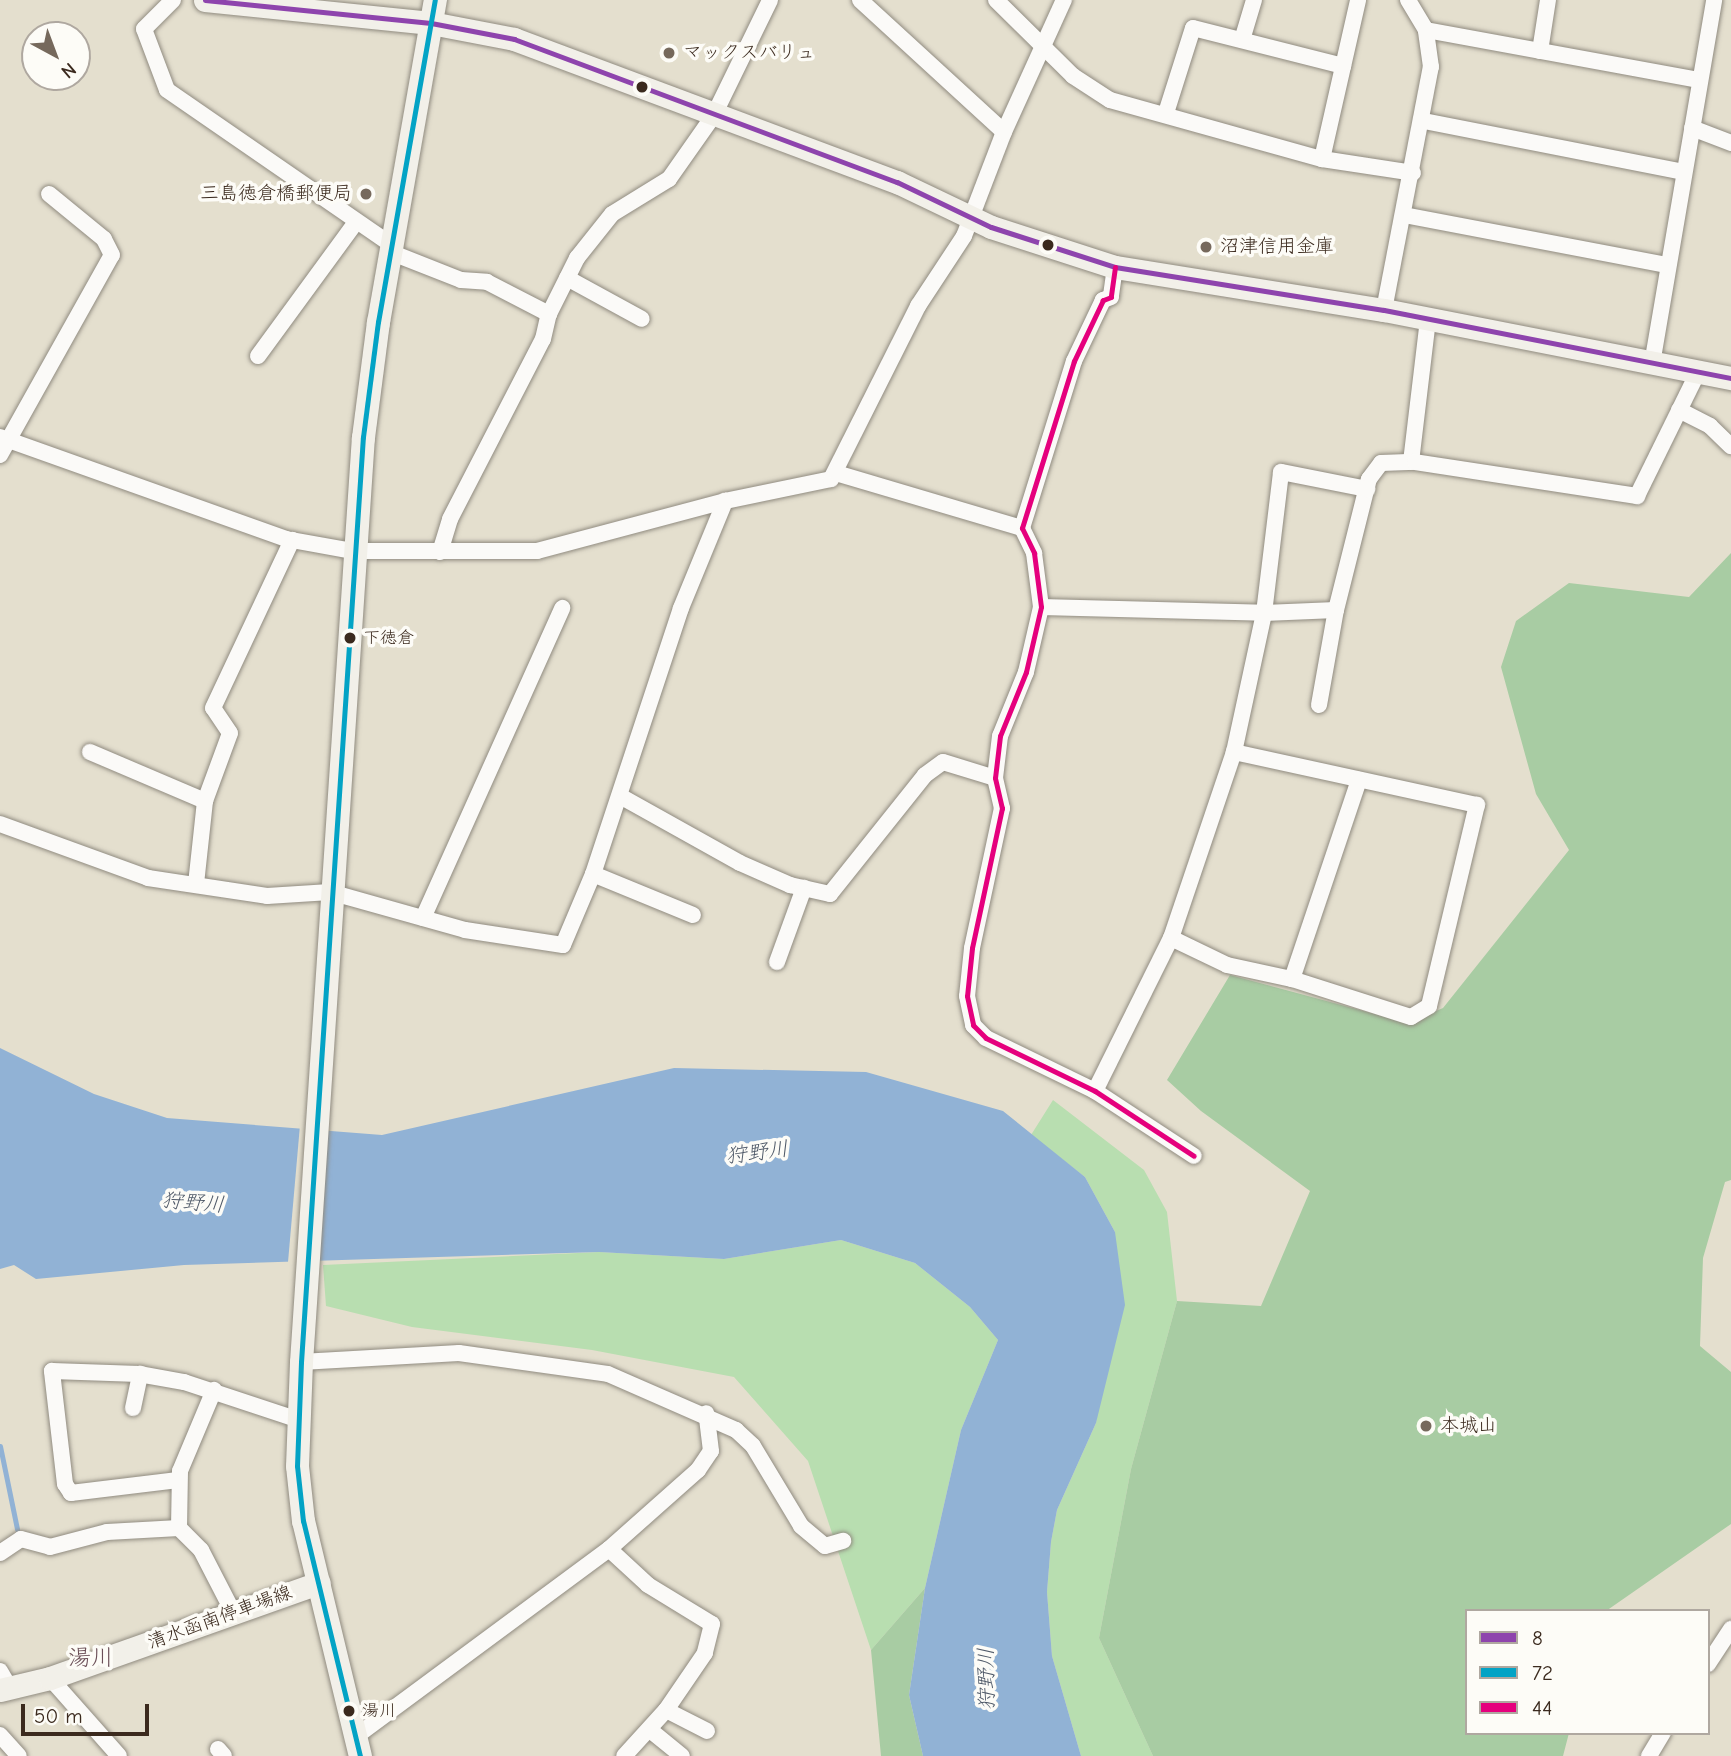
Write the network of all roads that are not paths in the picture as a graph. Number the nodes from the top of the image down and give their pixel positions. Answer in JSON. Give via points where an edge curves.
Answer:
{"nodes":[{"id":1,"x":173,"y":0,"type":"edge"},
{"id":2,"x":205,"y":0,"type":"edge"},
{"id":3,"x":770,"y":0,"type":"edge"},
{"id":4,"x":860,"y":0,"type":"edge"},
{"id":5,"x":996,"y":0,"type":"edge"},
{"id":6,"x":1064,"y":0,"type":"edge"},
{"id":7,"x":1254,"y":0,"type":"edge"},
{"id":8,"x":1358,"y":0,"type":"edge"},
{"id":9,"x":1408,"y":0,"type":"edge"},
{"id":10,"x":1548,"y":0,"type":"edge"},
{"id":11,"x":1714,"y":0,"type":"edge"},
{"id":12,"x":433,"y":11,"type":"edge"},
{"id":13,"x":1426,"y":30,"type":"junction"},
{"id":14,"x":1242,"y":40,"type":"junction"},
{"id":15,"x":1042,"y":42,"type":"junction"},
{"id":16,"x":1540,"y":51,"type":"junction"},
{"id":17,"x":1343,"y":66,"type":"junction"},
{"id":18,"x":1699,"y":80,"type":"junction"},
{"id":19,"x":1167,"y":113,"type":"junction"},
{"id":20,"x":714,"y":116,"type":"junction"},
{"id":21,"x":1424,"y":121,"type":"junction"},
{"id":22,"x":1692,"y":128,"type":"junction"},
{"id":23,"x":1004,"y":132,"type":"junction"},
{"id":24,"x":1731,"y":143,"type":"edge"},
{"id":25,"x":1322,"y":159,"type":"junction"},
{"id":26,"x":1683,"y":172,"type":"junction"},
{"id":27,"x":1413,"y":173,"type":"junction"},
{"id":28,"x":49,"y":194,"type":"dead end"},
{"id":29,"x":1404,"y":215,"type":"junction"},
{"id":30,"x":971,"y":219,"type":"junction"},
{"id":31,"x":356,"y":222,"type":"junction"},
{"id":32,"x":391,"y":248,"type":"junction"},
{"id":33,"x":1667,"y":265,"type":"junction"},
{"id":34,"x":1115,"y":267,"type":"junction"},
{"id":35,"x":567,"y":278,"type":"junction"},
{"id":36,"x":1384,"y":310,"type":"junction"},
{"id":37,"x":549,"y":314,"type":"junction"},
{"id":38,"x":642,"y":318,"type":"dead end"},
{"id":39,"x":1428,"y":319,"type":"junction"},
{"id":40,"x":258,"y":356,"type":"dead end"},
{"id":41,"x":1652,"y":364,"type":"junction"},
{"id":42,"x":1698,"y":372,"type":"junction"},
{"id":43,"x":1731,"y":378,"type":"edge"},
{"id":44,"x":1679,"y":410,"type":"junction"},
{"id":45,"x":5,"y":438,"type":"edge"},
{"id":46,"x":1731,"y":446,"type":"edge"},
{"id":47,"x":0,"y":455,"type":"edge"},
{"id":48,"x":1411,"y":462,"type":"junction"},
{"id":49,"x":836,"y":472,"type":"junction"},
{"id":50,"x":1367,"y":489,"type":"junction"},
{"id":51,"x":724,"y":501,"type":"junction"},
{"id":52,"x":1022,"y":528,"type":"junction"},
{"id":53,"x":292,"y":540,"type":"junction"},
{"id":54,"x":352,"y":551,"type":"junction"},
{"id":55,"x":440,"y":552,"type":"junction"},
{"id":56,"x":1041,"y":607,"type":"junction"},
{"id":57,"x":562,"y":608,"type":"dead end"},
{"id":58,"x":1336,"y":610,"type":"junction"},
{"id":59,"x":1264,"y":613,"type":"junction"},
{"id":60,"x":1320,"y":705,"type":"dead end"},
{"id":61,"x":90,"y":752,"type":"dead end"},
{"id":62,"x":1234,"y":752,"type":"junction"},
{"id":63,"x":995,"y":778,"type":"junction"},
{"id":64,"x":1359,"y":780,"type":"junction"},
{"id":65,"x":620,"y":796,"type":"junction"},
{"id":66,"x":205,"y":801,"type":"junction"},
{"id":67,"x":0,"y":824,"type":"edge"},
{"id":68,"x":593,"y":874,"type":"junction"},
{"id":69,"x":196,"y":884,"type":"junction"},
{"id":70,"x":804,"y":888,"type":"junction"},
{"id":71,"x":330,"y":892,"type":"junction"},
{"id":72,"x":693,"y":915,"type":"dead end"},
{"id":73,"x":423,"y":918,"type":"junction"},
{"id":74,"x":1171,"y":937,"type":"junction"},
{"id":75,"x":778,"y":962,"type":"dead end"},
{"id":76,"x":1292,"y":979,"type":"junction"},
{"id":77,"x":1095,"y":1091,"type":"junction"},
{"id":78,"x":1194,"y":1156,"type":"dead end"},
{"id":79,"x":302,"y":1355,"type":"junction"},
{"id":80,"x":140,"y":1374,"type":"junction"},
{"id":81,"x":214,"y":1390,"type":"junction"},
{"id":82,"x":133,"y":1408,"type":"dead end"},
{"id":83,"x":706,"y":1413,"type":"junction"},
{"id":84,"x":299,"y":1420,"type":"junction"},
{"id":85,"x":178,"y":1480,"type":"junction"},
{"id":86,"x":179,"y":1528,"type":"junction"},
{"id":87,"x":843,"y":1541,"type":"dead end"},
{"id":88,"x":609,"y":1549,"type":"junction"},
{"id":89,"x":0,"y":1553,"type":"edge"},
{"id":90,"x":319,"y":1583,"type":"junction"},
{"id":91,"x":234,"y":1614,"type":"junction"},
{"id":92,"x":1731,"y":1629,"type":"edge"},
{"id":93,"x":1710,"y":1661,"type":"edge"},
{"id":94,"x":50,"y":1678,"type":"junction"},
{"id":95,"x":3,"y":1683,"type":"edge"},
{"id":96,"x":666,"y":1710,"type":"junction"},
{"id":97,"x":650,"y":1730,"type":"junction"},
{"id":98,"x":706,"y":1731,"type":"dead end"},
{"id":99,"x":0,"y":1735,"type":"edge"},
{"id":100,"x":1663,"y":1735,"type":"edge"},
{"id":101,"x":358,"y":1746,"type":"edge"},
{"id":102,"x":19,"y":1756,"type":"edge"},
{"id":103,"x":119,"y":1756,"type":"edge"},
{"id":104,"x":624,"y":1756,"type":"edge"},
{"id":105,"x":682,"y":1756,"type":"edge"},
{"id":106,"x":1649,"y":1756,"type":"edge"}],
"edges":[{"from":1,"to":31,"type":"street","via":[[144,29],[167,90]]},
{"from":2,"to":12,"type":"main road"},
{"from":3,"to":20,"type":"street"},
{"from":4,"to":23,"type":"street"},
{"from":5,"to":15,"type":"street"},
{"from":6,"to":15,"type":"street"},
{"from":7,"to":14,"type":"street"},
{"from":8,"to":17,"type":"street"},
{"from":9,"to":13,"type":"street"},
{"from":10,"to":16,"type":"street"},
{"from":11,"to":18,"type":"street"},
{"from":12,"to":20,"type":"main road","via":[[568,55]]},
{"from":12,"to":32,"type":"main road"},
{"from":13,"to":16,"type":"street"},
{"from":13,"to":21,"type":"street","via":[[1431,67]]},
{"from":14,"to":17,"type":"street"},
{"from":14,"to":19,"type":"street","via":[[1193,27]]},
{"from":15,"to":19,"type":"street","via":[[1073,76],[1110,100]]},
{"from":15,"to":23,"type":"street"},
{"from":16,"to":18,"type":"street"},
{"from":17,"to":25,"type":"street"},
{"from":18,"to":22,"type":"street"},
{"from":19,"to":25,"type":"street"},
{"from":20,"to":30,"type":"main road","via":[[922,191]]},
{"from":20,"to":35,"type":"street","via":[[666,182],[604,222]]},
{"from":21,"to":26,"type":"street"},
{"from":21,"to":27,"type":"street"},
{"from":22,"to":24,"type":"street"},
{"from":22,"to":26,"type":"street"},
{"from":23,"to":30,"type":"street"},
{"from":25,"to":27,"type":"street"},
{"from":26,"to":33,"type":"street"},
{"from":27,"to":29,"type":"street"},
{"from":28,"to":45,"type":"street","via":[[104,239],[113,255]]},
{"from":29,"to":33,"type":"street"},
{"from":29,"to":36,"type":"street"},
{"from":30,"to":34,"type":"main road"},
{"from":30,"to":49,"type":"street","via":[[918,306]]},
{"from":31,"to":32,"type":"street"},
{"from":31,"to":40,"type":"street"},
{"from":32,"to":37,"type":"street","via":[[461,280],[487,282]]},
{"from":32,"to":54,"type":"main road","via":[[364,424]]},
{"from":33,"to":41,"type":"street"},
{"from":34,"to":36,"type":"main road"},
{"from":34,"to":52,"type":"street","via":[[1111,297],[1102,300],[1074,361]]},
{"from":35,"to":37,"type":"street"},
{"from":35,"to":38,"type":"street"},
{"from":36,"to":39,"type":"main road"},
{"from":37,"to":55,"type":"street","via":[[543,339],[461,496]]},
{"from":39,"to":41,"type":"main road"},
{"from":39,"to":48,"type":"street"},
{"from":41,"to":42,"type":"main road"},
{"from":42,"to":43,"type":"main road"},
{"from":42,"to":44,"type":"street"},
{"from":44,"to":46,"type":"street","via":[[1710,426]]},
{"from":44,"to":48,"type":"street","via":[[1637,496]]},
{"from":45,"to":47,"type":"street"},
{"from":45,"to":53,"type":"street"},
{"from":48,"to":50,"type":"street","via":[[1381,463]]},
{"from":49,"to":51,"type":"street","via":[[831,479]]},
{"from":49,"to":52,"type":"street"},
{"from":50,"to":58,"type":"street"},
{"from":50,"to":59,"type":"street","via":[[1281,472]]},
{"from":51,"to":55,"type":"street","via":[[537,551]]},
{"from":51,"to":65,"type":"street","via":[[681,608]]},
{"from":52,"to":56,"type":"street","via":[[1034,553]]},
{"from":53,"to":54,"type":"street"},
{"from":53,"to":66,"type":"street","via":[[213,708],[230,733]]},
{"from":54,"to":55,"type":"street"},
{"from":54,"to":71,"type":"main road"},
{"from":56,"to":59,"type":"street"},
{"from":56,"to":63,"type":"street","via":[[1026,672],[1000,736]]},
{"from":57,"to":73,"type":"street"},
{"from":58,"to":59,"type":"street"},
{"from":58,"to":60,"type":"street"},
{"from":59,"to":62,"type":"street"},
{"from":61,"to":66,"type":"street"},
{"from":62,"to":64,"type":"street"},
{"from":62,"to":74,"type":"street"},
{"from":63,"to":70,"type":"street","via":[[943,762],[925,775],[830,894]]},
{"from":63,"to":77,"type":"street","via":[[1002,808],[972,948],[967,996],[973,1025],[986,1038]]},
{"from":64,"to":76,"type":"street"},
{"from":64,"to":76,"type":"street","via":[[1477,806],[1429,1006],[1411,1017]]},
{"from":65,"to":68,"type":"street"},
{"from":65,"to":70,"type":"street","via":[[740,863]]},
{"from":66,"to":69,"type":"street"},
{"from":67,"to":69,"type":"street","via":[[148,878]]},
{"from":68,"to":72,"type":"street"},
{"from":68,"to":73,"type":"street","via":[[564,945],[465,930]]},
{"from":69,"to":71,"type":"street","via":[[267,896]]},
{"from":70,"to":75,"type":"street"},
{"from":71,"to":73,"type":"street"},
{"from":71,"to":79,"type":"main road"},
{"from":74,"to":76,"type":"street","via":[[1227,965]]},
{"from":74,"to":77,"type":"street"},
{"from":77,"to":78,"type":"street"},
{"from":79,"to":83,"type":"street","via":[[459,1353],[565,1365],[608,1374]]},
{"from":79,"to":84,"type":"main road"},
{"from":80,"to":81,"type":"street"},
{"from":80,"to":82,"type":"street"},
{"from":80,"to":85,"type":"street","via":[[52,1371],[66,1488],[75,1494]]},
{"from":81,"to":84,"type":"street"},
{"from":81,"to":85,"type":"street"},
{"from":83,"to":87,"type":"street","via":[[753,1446],[801,1527],[825,1546]]},
{"from":83,"to":88,"type":"street","via":[[711,1451],[698,1470]]},
{"from":84,"to":90,"type":"main road","via":[[298,1487]]},
{"from":85,"to":86,"type":"street"},
{"from":86,"to":89,"type":"street","via":[[107,1532],[50,1547],[21,1539]]},
{"from":86,"to":91,"type":"street","via":[[201,1550]]},
{"from":88,"to":96,"type":"street","via":[[648,1585],[712,1623],[705,1653]]},
{"from":88,"to":101,"type":"street"},
{"from":90,"to":91,"type":"main road","name":"清水函南停車場線"},
{"from":90,"to":101,"type":"main road"},
{"from":91,"to":94,"type":"main road","name":"清水函南停車場線"},
{"from":92,"to":93,"type":"street"},
{"from":94,"to":95,"type":"main road","name":"清水函南停車場線"},
{"from":94,"to":103,"type":"street"},
{"from":96,"to":97,"type":"street"},
{"from":96,"to":98,"type":"street"},
{"from":97,"to":104,"type":"street"},
{"from":97,"to":105,"type":"street"},
{"from":99,"to":102,"type":"street"},
{"from":100,"to":106,"type":"street"}]}
